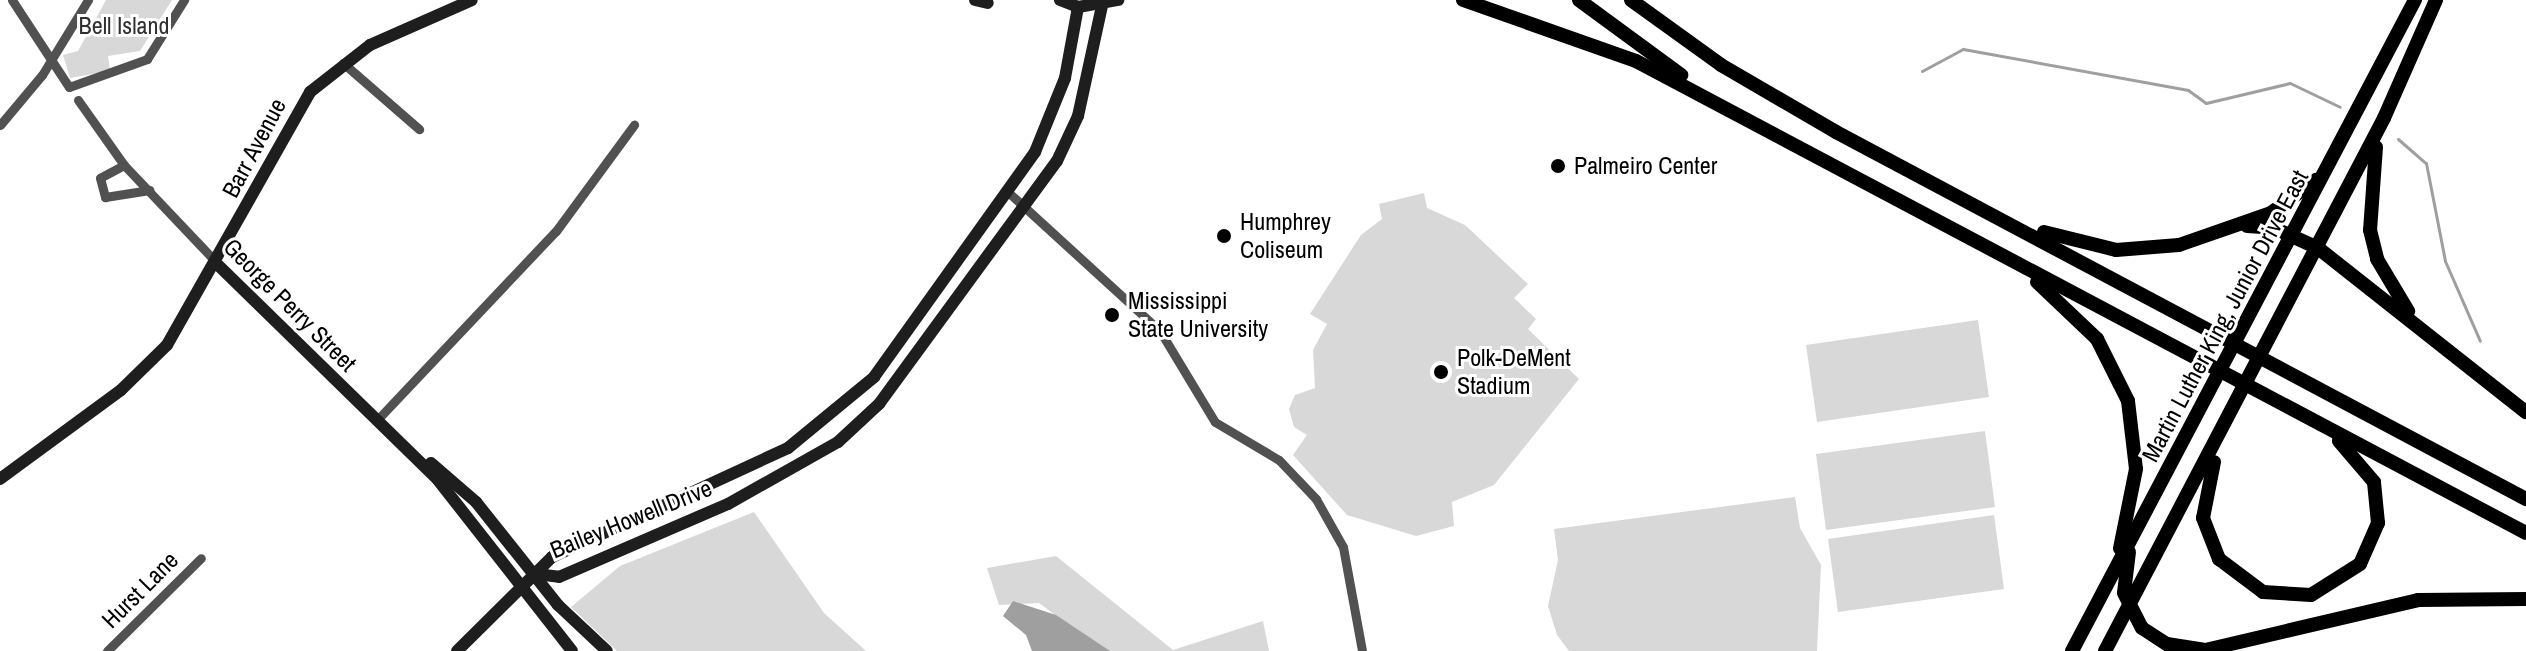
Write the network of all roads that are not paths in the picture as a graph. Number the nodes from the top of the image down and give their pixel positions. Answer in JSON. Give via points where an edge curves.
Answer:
{"nodes":[{"id":1,"x":12,"y":0,"type":"edge"},
{"id":2,"x":88,"y":0,"type":"edge"},
{"id":3,"x":184,"y":0,"type":"edge"},
{"id":4,"x":472,"y":0,"type":"edge"},
{"id":5,"x":1060,"y":0,"type":"edge"},
{"id":6,"x":1118,"y":0,"type":"edge"},
{"id":7,"x":1463,"y":0,"type":"edge"},
{"id":8,"x":1579,"y":0,"type":"edge"},
{"id":9,"x":1631,"y":0,"type":"edge"},
{"id":10,"x":2415,"y":0,"type":"edge"},
{"id":11,"x":2436,"y":0,"type":"edge"},
{"id":12,"x":1102,"y":6,"type":"junction"},
{"id":13,"x":1078,"y":7,"type":"junction"},
{"id":14,"x":53,"y":59,"type":"junction"},
{"id":15,"x":343,"y":63,"type":"junction"},
{"id":16,"x":78,"y":100,"type":"dead end"},
{"id":17,"x":1731,"y":109,"type":"junction"},
{"id":18,"x":2384,"y":118,"type":"junction"},
{"id":19,"x":0,"y":125,"type":"edge"},
{"id":20,"x":634,"y":125,"type":"dead end"},
{"id":21,"x":419,"y":129,"type":"dead end"},
{"id":22,"x":124,"y":165,"type":"junction"},
{"id":23,"x":2325,"y":172,"type":"junction"},
{"id":24,"x":1930,"y":180,"type":"junction"},
{"id":25,"x":149,"y":190,"type":"junction"},
{"id":26,"x":1009,"y":193,"type":"junction"},
{"id":27,"x":1027,"y":207,"type":"junction"},
{"id":28,"x":2243,"y":226,"type":"junction"},
{"id":29,"x":1970,"y":238,"type":"junction"},
{"id":30,"x":2291,"y":238,"type":"junction"},
{"id":31,"x":2318,"y":248,"type":"junction"},
{"id":32,"x":218,"y":265,"type":"junction"},
{"id":33,"x":2426,"y":333,"type":"junction"},
{"id":34,"x":2526,"y":412,"type":"edge"},
{"id":35,"x":2310,"y":418,"type":"junction"},
{"id":36,"x":377,"y":420,"type":"junction"},
{"id":37,"x":2221,"y":433,"type":"junction"},
{"id":38,"x":405,"y":445,"type":"junction"},
{"id":39,"x":0,"y":479,"type":"edge"},
{"id":40,"x":2526,"y":499,"type":"edge"},
{"id":41,"x":2526,"y":533,"type":"edge"},
{"id":42,"x":2131,"y":540,"type":"junction"},
{"id":43,"x":201,"y":558,"type":"dead end"},
{"id":44,"x":2113,"y":572,"type":"junction"},
{"id":45,"x":536,"y":574,"type":"junction"},
{"id":46,"x":518,"y":587,"type":"junction"},
{"id":47,"x":2526,"y":599,"type":"edge"},
{"id":48,"x":2129,"y":607,"type":"junction"},
{"id":49,"x":107,"y":651,"type":"edge"},
{"id":50,"x":457,"y":651,"type":"edge"},
{"id":51,"x":572,"y":651,"type":"edge"},
{"id":52,"x":607,"y":651,"type":"edge"},
{"id":53,"x":1362,"y":651,"type":"edge"},
{"id":54,"x":2072,"y":651,"type":"edge"},
{"id":55,"x":2105,"y":651,"type":"edge"},
{"id":56,"x":2202,"y":651,"type":"edge"}],
"edges":[{"from":1,"to":14,"type":"street"},
{"from":2,"to":14,"type":"street"},
{"from":3,"to":14,"type":"street","via":[[147,59],[69,87]]},
{"from":4,"to":15,"type":"street","name":"Barr Avenue"},
{"from":5,"to":13,"type":"street"},
{"from":6,"to":12,"type":"street"},
{"from":7,"to":17,"type":"main road","via":[[1607,49]]},
{"from":8,"to":17,"type":"main road"},
{"from":9,"to":24,"type":"main road","via":[[1750,83]]},
{"from":10,"to":23,"type":"main road","name":"Martin Luther King, Junior Drive East"},
{"from":11,"to":18,"type":"main road","name":"Martin Luther King, Junior Drive East"},
{"from":12,"to":13,"type":"street"},
{"from":12,"to":27,"type":"street","name":"Bailey Howell Drive","via":[[1078,116]]},
{"from":13,"to":26,"type":"street","name":"Bailey Howell Drive","via":[[1052,115]]},
{"from":14,"to":19,"type":"street"},
{"from":15,"to":21,"type":"street"},
{"from":15,"to":32,"type":"street","name":"Barr Avenue","via":[[290,121]]},
{"from":16,"to":22,"type":"street","name":"George Perry Street"},
{"from":17,"to":29,"type":"main road"},
{"from":18,"to":31,"type":"main road","name":"Martin Luther King, Junior Drive East"},
{"from":18,"to":33,"type":"main road","via":[[2371,167],[2370,230],[2387,279]]},
{"from":20,"to":36,"type":"street","via":[[556,231]]},
{"from":22,"to":25,"type":"street","name":"George Perry Street"},
{"from":22,"to":25,"type":"street","via":[[100,178],[105,197]]},
{"from":23,"to":28,"type":"main road","via":[[2285,206]]},
{"from":23,"to":30,"type":"main road","name":"Martin Luther King, Junior Drive East"},
{"from":24,"to":28,"type":"main road","via":[[2046,233],[2100,248],[2159,248]]},
{"from":24,"to":40,"type":"main road"},
{"from":25,"to":32,"type":"street","name":"George Perry Street"},
{"from":26,"to":27,"type":"street"},
{"from":26,"to":45,"type":"street","name":"Bailey Howell Drive","via":[[900,345],[825,423],[750,467],[579,542]]},
{"from":27,"to":45,"type":"street","name":"Bailey Howell Drive","via":[[917,361],[838,442],[728,504],[559,577]]},
{"from":27,"to":53,"type":"street","via":[[1167,338],[1215,422],[1279,460],[1316,499],[1343,547]]},
{"from":28,"to":30,"type":"main road"},
{"from":29,"to":35,"type":"main road"},
{"from":29,"to":44,"type":"main road","via":[[2061,298],[2115,368],[2132,420],[2136,469]]},
{"from":30,"to":31,"type":"main road"},
{"from":30,"to":42,"type":"main road","name":"Martin Luther King, Junior Drive East"},
{"from":31,"to":33,"type":"main road"},
{"from":31,"to":37,"type":"main road","name":"Martin Luther King, Junior Drive East"},
{"from":32,"to":36,"type":"street","name":"George Perry Street"},
{"from":32,"to":39,"type":"street","name":"Barr Avenue","via":[[145,370]]},
{"from":33,"to":34,"type":"main road"},
{"from":35,"to":37,"type":"main road","via":[[2360,460],[2379,509],[2375,538],[2360,564],[2311,595],[2250,586],[2212,547],[2203,504]]},
{"from":35,"to":41,"type":"main road"},
{"from":36,"to":38,"type":"street","name":"George Perry Street"},
{"from":37,"to":48,"type":"main road","name":"Martin Luther King, Junior Drive East"},
{"from":38,"to":45,"type":"street","name":"George Perry Street","via":[[476,502]]},
{"from":38,"to":46,"type":"street","name":"George Perry Street"},
{"from":42,"to":44,"type":"main road","name":"Martin Luther King, Junior Drive East"},
{"from":42,"to":48,"type":"main road"},
{"from":43,"to":49,"type":"street","name":"Hurst Lane"},
{"from":44,"to":54,"type":"main road","name":"Martin Luther King, Junior Drive East"},
{"from":45,"to":46,"type":"street"},
{"from":45,"to":52,"type":"street","name":"George Perry Street"},
{"from":46,"to":50,"type":"street"},
{"from":46,"to":51,"type":"street","name":"George Perry Street"},
{"from":47,"to":56,"type":"main road","via":[[2418,600]]},
{"from":48,"to":55,"type":"main road","name":"Martin Luther King, Junior Drive East"},
{"from":48,"to":56,"type":"main road","via":[[2153,638]]}]}
